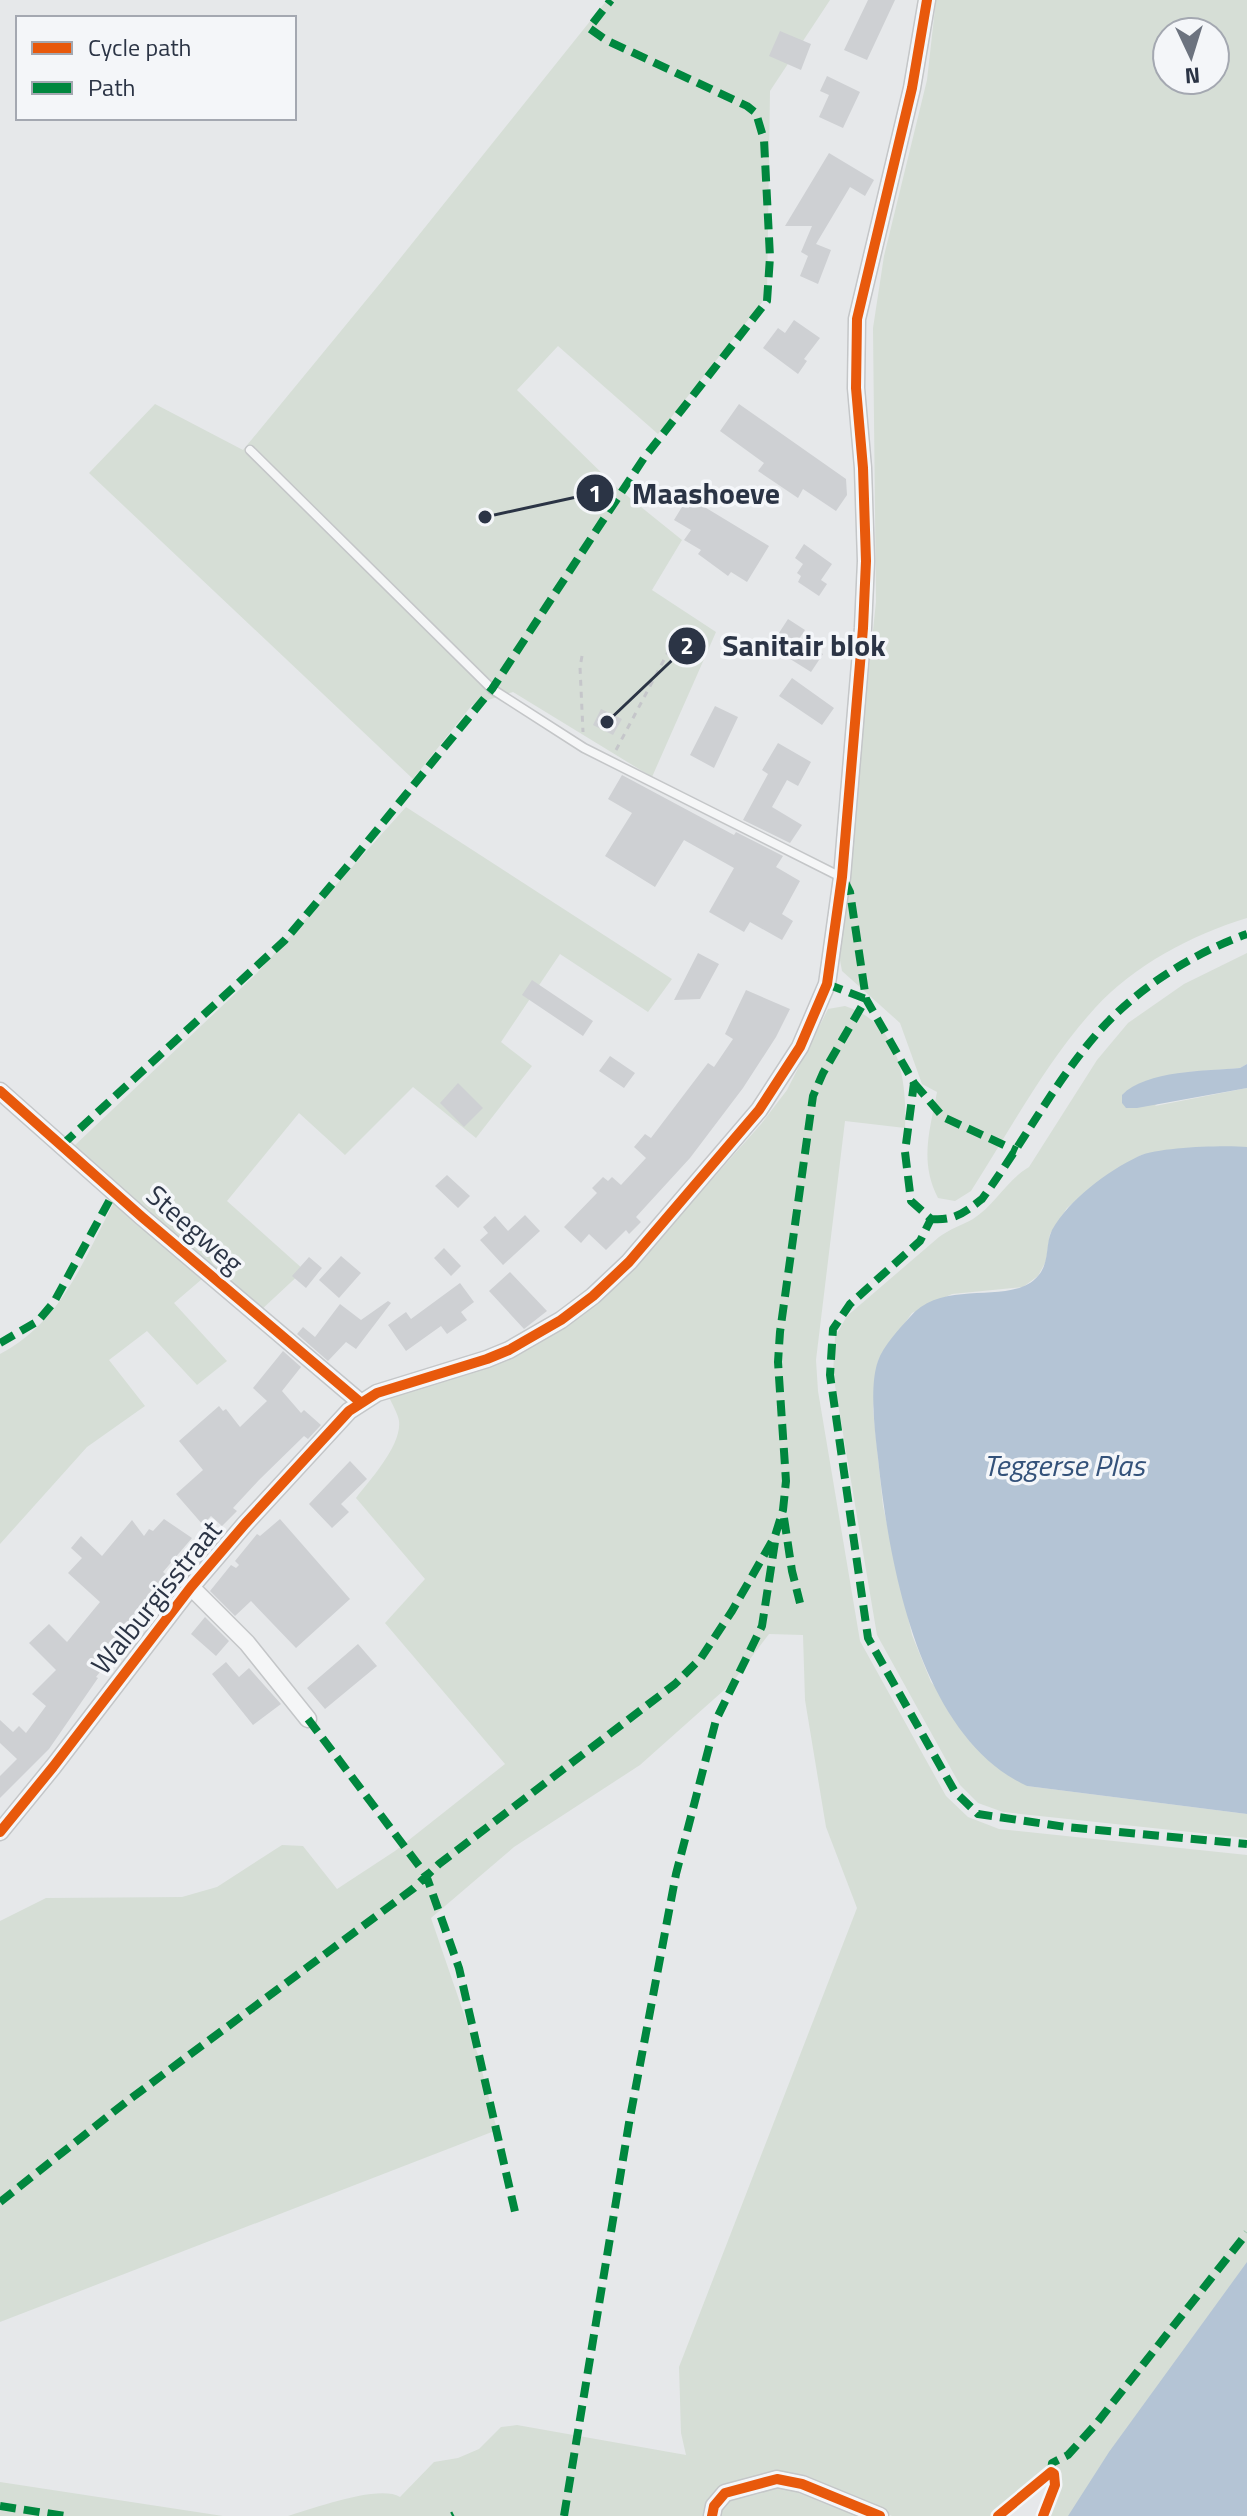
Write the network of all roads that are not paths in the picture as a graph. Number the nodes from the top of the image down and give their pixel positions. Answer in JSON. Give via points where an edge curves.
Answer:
{"nodes":[{"id":1,"x":927,"y":0,"type":"edge"},
{"id":2,"x":250,"y":450,"type":"dead end"},
{"id":3,"x":842,"y":877,"type":"junction"},
{"id":4,"x":0,"y":1091,"type":"edge"},
{"id":5,"x":360,"y":1402,"type":"junction"},
{"id":6,"x":191,"y":1587,"type":"junction"},
{"id":7,"x":308,"y":1719,"type":"dead end"},
{"id":8,"x":0,"y":1832,"type":"edge"},
{"id":9,"x":712,"y":2516,"type":"edge"},
{"id":10,"x":880,"y":2516,"type":"edge"}],
"edges":[{"from":1,"to":3,"type":"street","via":[[912,88],[857,319],[866,561]]},
{"from":2,"to":3,"type":"lane","via":[[492,689],[584,748]]},
{"from":3,"to":5,"type":"street","via":[[827,984],[800,1047],[759,1110],[629,1262],[561,1320],[509,1350]]},
{"from":4,"to":5,"type":"street","name":"Steegweg"},
{"from":5,"to":6,"type":"street","name":"Walburgisstraat"},
{"from":6,"to":7,"type":"street","via":[[247,1643]]},
{"from":6,"to":8,"type":"street","name":"Walburgisstraat"},
{"from":9,"to":10,"type":"street","via":[[725,2493],[777,2479]]}]}
